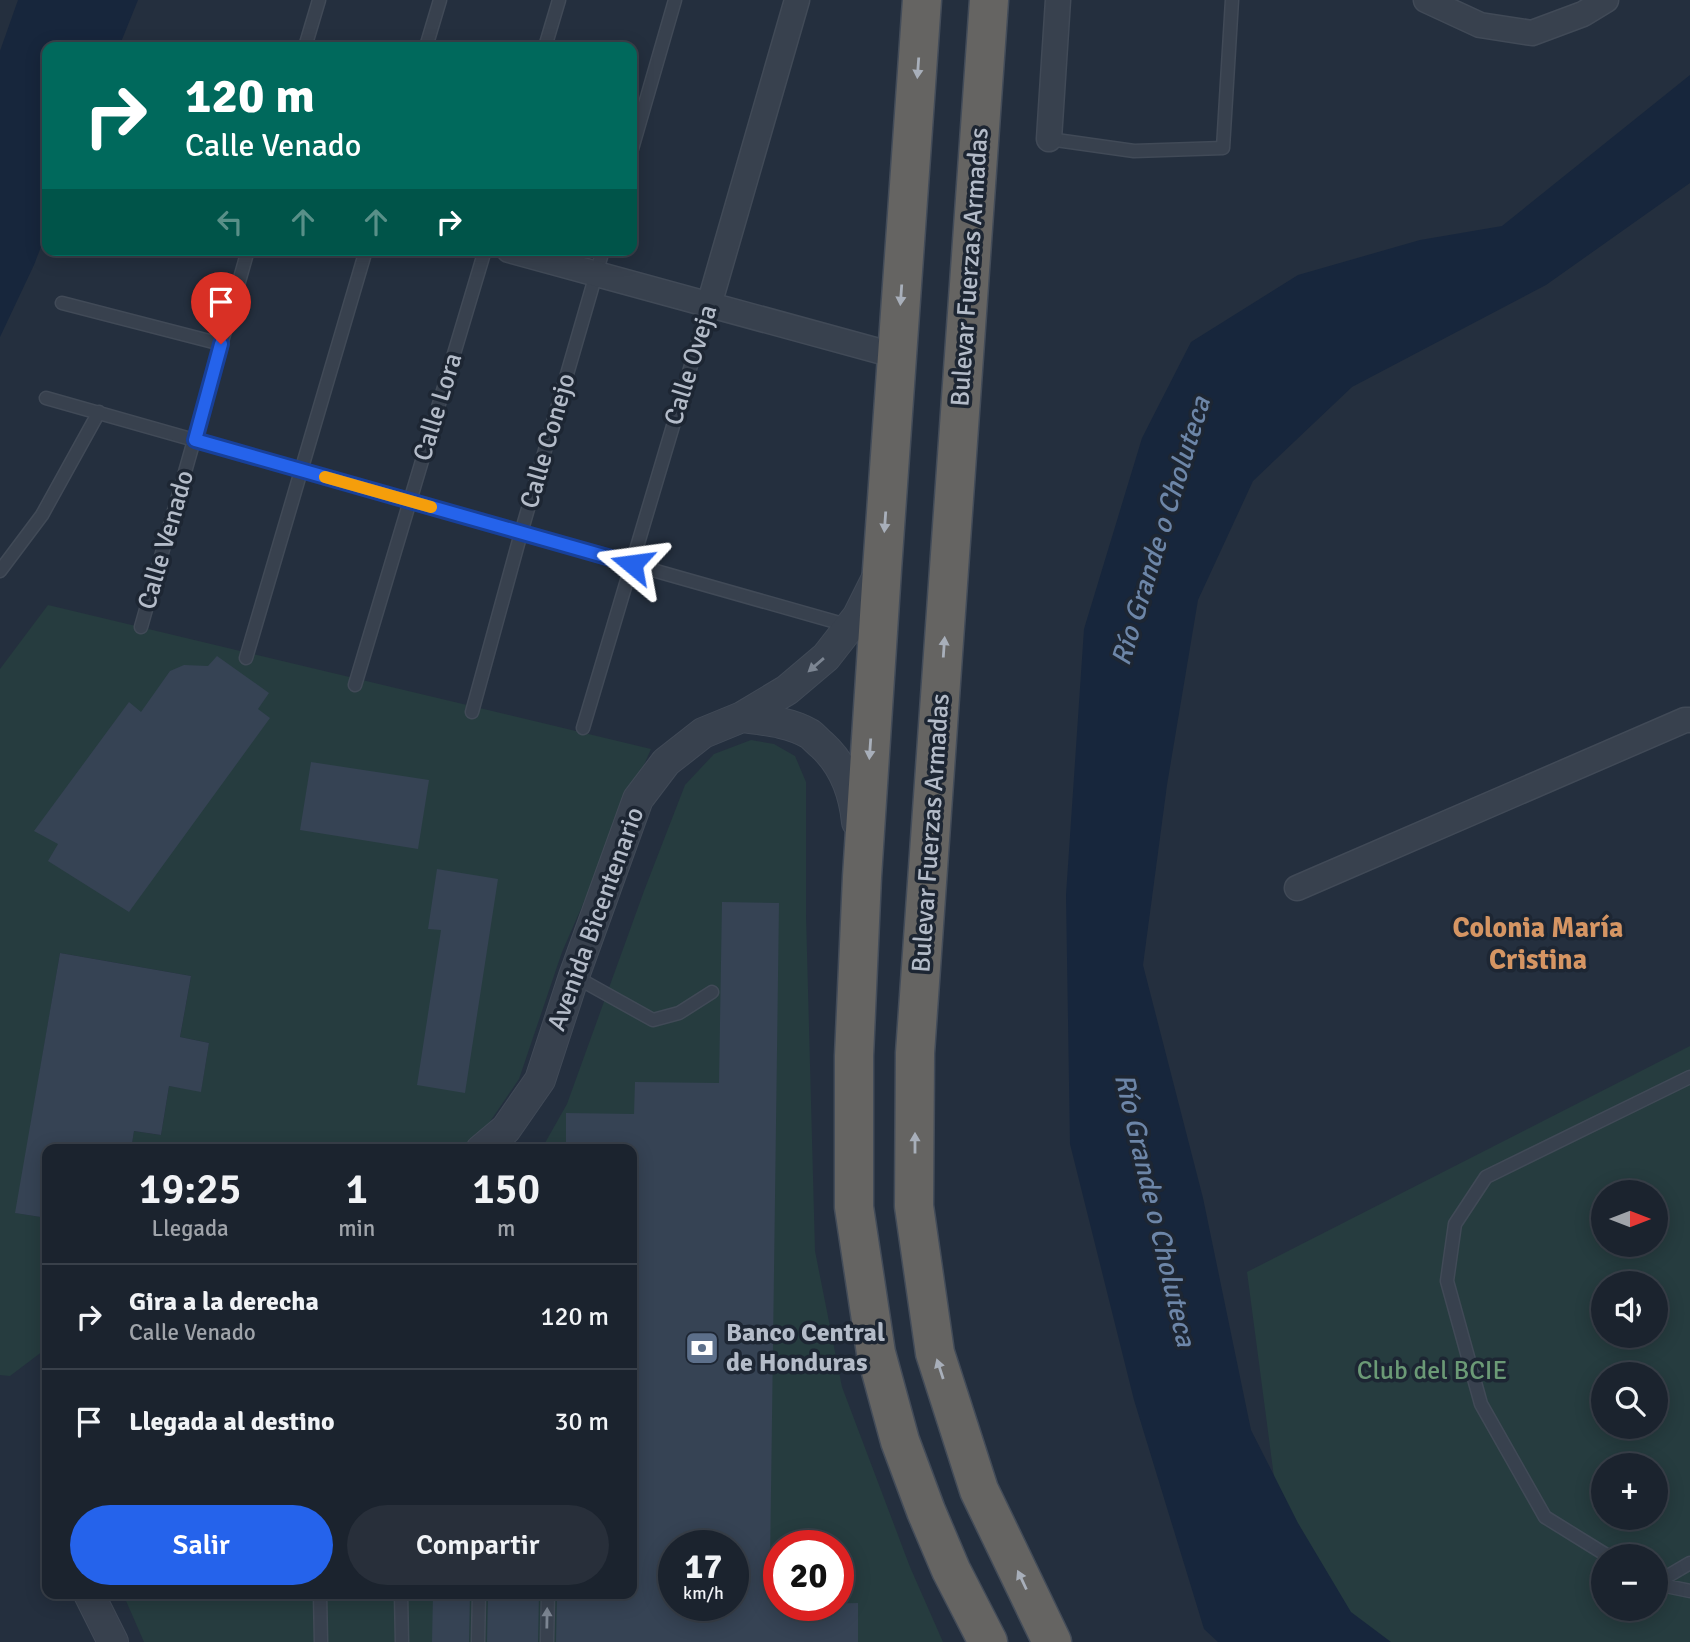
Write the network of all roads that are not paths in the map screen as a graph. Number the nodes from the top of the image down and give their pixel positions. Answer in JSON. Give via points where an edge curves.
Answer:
{"nodes":[{"id":1,"x":319,"y":0,"type":"edge"},
{"id":2,"x":440,"y":0,"type":"edge"},
{"id":3,"x":559,"y":0,"type":"edge"},
{"id":4,"x":675,"y":0,"type":"edge"},
{"id":5,"x":797,"y":0,"type":"edge"},
{"id":6,"x":922,"y":0,"type":"edge"},
{"id":7,"x":989,"y":0,"type":"edge"},
{"id":8,"x":1058,"y":0,"type":"edge"},
{"id":9,"x":1232,"y":0,"type":"edge"},
{"id":10,"x":1426,"y":0,"type":"edge"},
{"id":11,"x":1606,"y":0,"type":"edge"},
{"id":12,"x":307,"y":42,"type":"edge"},
{"id":13,"x":427,"y":42,"type":"edge"},
{"id":14,"x":546,"y":42,"type":"edge"},
{"id":15,"x":637,"y":132,"type":"edge"},
{"id":16,"x":1049,"y":139,"type":"joint"},
{"id":17,"x":246,"y":256,"type":"edge"},
{"id":18,"x":364,"y":256,"type":"edge"},
{"id":19,"x":483,"y":256,"type":"edge"},
{"id":20,"x":531,"y":256,"type":"edge"},
{"id":21,"x":601,"y":256,"type":"edge"},
{"id":22,"x":596,"y":274,"type":"junction"},
{"id":23,"x":62,"y":303,"type":"dead end"},
{"id":24,"x":709,"y":305,"type":"junction"},
{"id":25,"x":221,"y":344,"type":"junction"},
{"id":26,"x":897,"y":356,"type":"junction"},
{"id":27,"x":46,"y":398,"type":"dead end"},
{"id":28,"x":99,"y":412,"type":"junction"},
{"id":29,"x":195,"y":440,"type":"junction"},
{"id":30,"x":301,"y":470,"type":"junction"},
{"id":31,"x":410,"y":501,"type":"junction"},
{"id":32,"x":521,"y":533,"type":"junction"},
{"id":33,"x":632,"y":564,"type":"junction"},
{"id":34,"x":882,"y":570,"type":"junction"},
{"id":35,"x":0,"y":571,"type":"edge"},
{"id":36,"x":850,"y":626,"type":"junction"},
{"id":37,"x":141,"y":627,"type":"dead end"},
{"id":38,"x":246,"y":658,"type":"dead end"},
{"id":39,"x":355,"y":685,"type":"dead end"},
{"id":40,"x":472,"y":712,"type":"dead end"},
{"id":41,"x":742,"y":717,"type":"junction"},
{"id":42,"x":1690,"y":720,"type":"edge"},
{"id":43,"x":583,"y":728,"type":"dead end"},
{"id":44,"x":862,"y":877,"type":"junction"},
{"id":45,"x":1297,"y":888,"type":"dead end"},
{"id":46,"x":574,"y":976,"type":"junction"},
{"id":47,"x":712,"y":992,"type":"dead end"},
{"id":48,"x":1690,"y":1077,"type":"edge"},
{"id":49,"x":488,"y":1144,"type":"edge"},
{"id":50,"x":1591,"y":1545,"type":"edge"},
{"id":51,"x":1690,"y":1563,"type":"edge"},
{"id":52,"x":1668,"y":1577,"type":"edge"},
{"id":53,"x":1668,"y":1586,"type":"edge"},
{"id":54,"x":1690,"y":1591,"type":"edge"},
{"id":55,"x":92,"y":1599,"type":"edge"},
{"id":56,"x":320,"y":1599,"type":"edge"},
{"id":57,"x":401,"y":1599,"type":"edge"},
{"id":58,"x":479,"y":1599,"type":"edge"},
{"id":59,"x":548,"y":1599,"type":"edge"},
{"id":60,"x":113,"y":1642,"type":"edge"},
{"id":61,"x":321,"y":1642,"type":"edge"},
{"id":62,"x":402,"y":1642,"type":"edge"},
{"id":63,"x":478,"y":1642,"type":"edge"},
{"id":64,"x":547,"y":1642,"type":"edge"},
{"id":65,"x":988,"y":1642,"type":"edge"},
{"id":66,"x":1052,"y":1642,"type":"edge"}],
"edges":[{"from":1,"to":12,"type":"lane"},
{"from":2,"to":13,"type":"lane"},
{"from":3,"to":14,"type":"lane"},
{"from":4,"to":15,"type":"lane"},
{"from":5,"to":24,"type":"street","name":"Calle Oveja"},
{"from":6,"to":26,"type":"highway","one_way":true},
{"from":66,"to":7,"type":"highway","name":"Bulevar Fuerzas Armadas","one_way":true,"via":[[979,1490],[935,1353],[914,1206],[915,1053]]},
{"from":8,"to":16,"type":"street"},
{"from":9,"to":16,"type":"lane","via":[[1223,148],[1134,151]]},
{"from":10,"to":11,"type":"street","via":[[1480,25],[1532,33]]},
{"from":17,"to":25,"type":"lane","name":"Calle Venado"},
{"from":18,"to":30,"type":"lane"},
{"from":19,"to":31,"type":"lane","name":"Calle Lora"},
{"from":20,"to":22,"type":"street"},
{"from":21,"to":22,"type":"lane","name":"Calle Conejo"},
{"from":22,"to":24,"type":"street"},
{"from":22,"to":32,"type":"lane","name":"Calle Conejo"},
{"from":23,"to":25,"type":"lane"},
{"from":24,"to":26,"type":"street"},
{"from":24,"to":33,"type":"lane","name":"Calle Oveja"},
{"from":25,"to":29,"type":"lane","name":"Calle Venado"},
{"from":26,"to":34,"type":"highway","one_way":true},
{"from":27,"to":28,"type":"lane"},
{"from":28,"to":29,"type":"lane"},
{"from":28,"to":35,"type":"lane","via":[[42,515]]},
{"from":29,"to":30,"type":"lane"},
{"from":29,"to":37,"type":"lane","name":"Calle Venado"},
{"from":30,"to":31,"type":"lane"},
{"from":30,"to":38,"type":"lane"},
{"from":31,"to":32,"type":"lane"},
{"from":31,"to":39,"type":"lane","name":"Calle Lora"},
{"from":32,"to":33,"type":"lane"},
{"from":32,"to":40,"type":"lane","name":"Calle Conejo"},
{"from":33,"to":36,"type":"lane"},
{"from":33,"to":43,"type":"lane","name":"Calle Oveja"},
{"from":34,"to":36,"type":"street","name":"Avenida Bicentenario"},
{"from":34,"to":44,"type":"highway","one_way":true},
{"from":36,"to":41,"type":"street","name":"Avenida Bicentenario","one_way":true,"via":[[826,657],[787,690]]},
{"from":41,"to":44,"type":"street","via":[[782,723],[810,734],[833,755],[856,808]]},
{"from":41,"to":46,"type":"street","name":"Avenida Bicentenario","via":[[703,733],[666,762],[638,799]]},
{"from":42,"to":45,"type":"street"},
{"from":44,"to":65,"type":"highway","via":[[854,1056],[854,1207],[876,1353],[900,1441],[926,1511]]},
{"from":46,"to":47,"type":"lane","via":[[653,1020],[678,1013]]},
{"from":46,"to":49,"type":"street","name":"Avenida Bicentenario","via":[[540,1080],[506,1129]]},
{"from":48,"to":50,"type":"lane","via":[[1486,1177],[1455,1224],[1447,1281],[1481,1404],[1545,1517]]},
{"from":51,"to":52,"type":"lane"},
{"from":53,"to":54,"type":"lane"},
{"from":55,"to":60,"type":"street"},
{"from":56,"to":61,"type":"lane"},
{"from":57,"to":62,"type":"lane"},
{"from":58,"to":63,"type":"lane"},
{"from":64,"to":59,"type":"lane","one_way":true}]}
